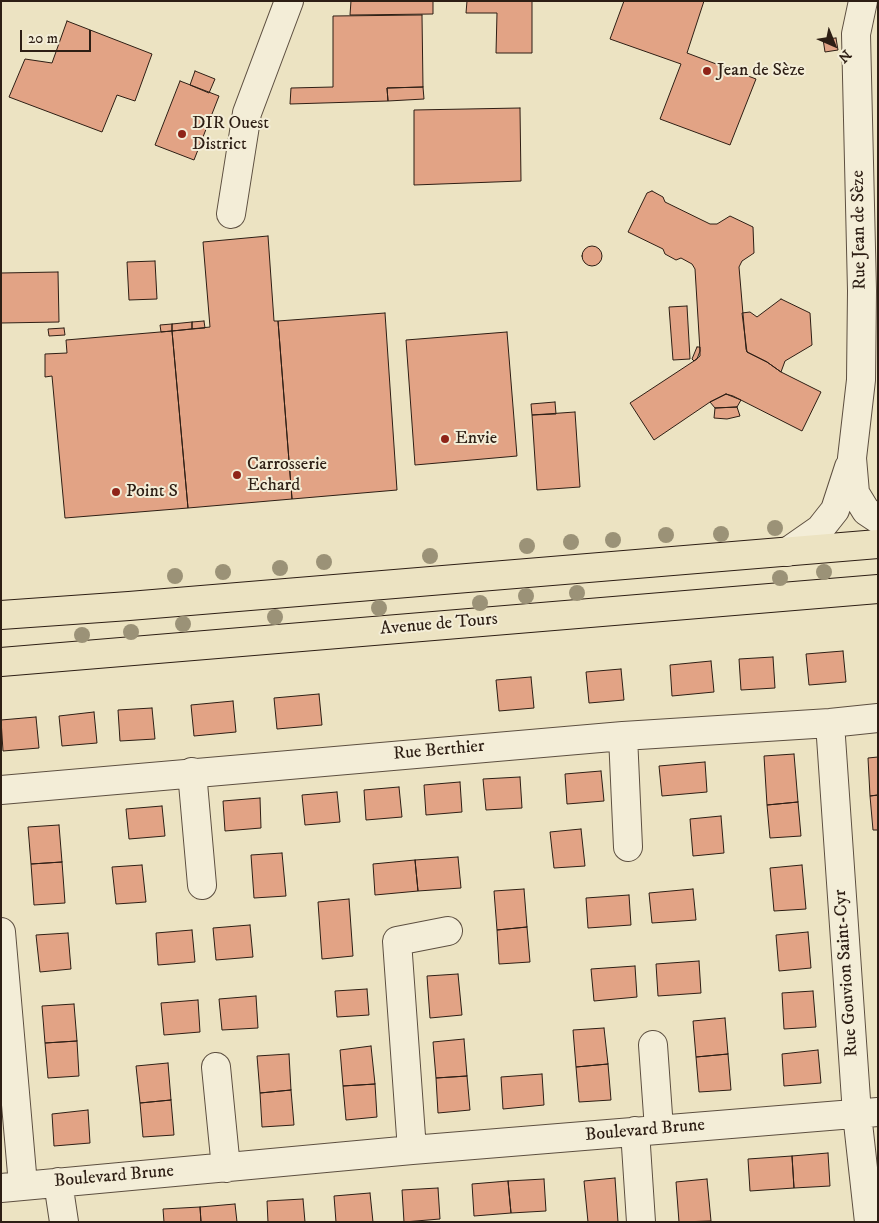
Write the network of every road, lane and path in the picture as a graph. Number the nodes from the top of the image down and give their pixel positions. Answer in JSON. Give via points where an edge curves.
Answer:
{"nodes":[{"id":1,"x":289,"y":1,"type":"edge"},
{"id":2,"x":863,"y":1,"type":"edge"},
{"id":3,"x":231,"y":214,"type":"dead end"},
{"id":4,"x":852,"y":458,"type":"junction"},
{"id":5,"x":878,"y":519,"type":"edge"},
{"id":6,"x":878,"y":544,"type":"edge"},
{"id":7,"x":787,"y":552,"type":"junction"},
{"id":8,"x":878,"y":589,"type":"edge"},
{"id":9,"x":1,"y":615,"type":"edge"},
{"id":10,"x":1,"y":662,"type":"edge"},
{"id":11,"x":878,"y":718,"type":"edge"},
{"id":12,"x":830,"y":723,"type":"junction"},
{"id":13,"x":623,"y":736,"type":"junction"},
{"id":14,"x":192,"y":772,"type":"junction"},
{"id":15,"x":1,"y":790,"type":"edge"},
{"id":16,"x":628,"y":847,"type":"dead end"},
{"id":17,"x":202,"y":885,"type":"dead end"},
{"id":18,"x":448,"y":931,"type":"dead end"},
{"id":19,"x":1,"y":932,"type":"edge"},
{"id":20,"x":653,"y":1045,"type":"dead end"},
{"id":21,"x":216,"y":1067,"type":"dead end"},
{"id":22,"x":868,"y":1113,"type":"edge"},
{"id":23,"x":647,"y":1130,"type":"junction"},
{"id":24,"x":412,"y":1150,"type":"junction"},
{"id":25,"x":226,"y":1168,"type":"junction"},
{"id":26,"x":58,"y":1182,"type":"junction"},
{"id":27,"x":12,"y":1187,"type":"edge"},
{"id":28,"x":64,"y":1222,"type":"edge"},
{"id":29,"x":641,"y":1222,"type":"edge"},
{"id":30,"x":869,"y":1222,"type":"edge"}],
"edges":[{"from":1,"to":3,"type":"street","via":[[247,113]]},
{"from":2,"to":4,"type":"street","name":"Rue Jean de Sèze","via":[[856,34],[861,380]]},
{"from":4,"to":5,"type":"street","name":"Rue Jean de Sèze","via":[[855,494],[866,511]]},
{"from":4,"to":7,"type":"street","name":"Rue Jean de Sèze","via":[[835,510],[820,530]]},
{"from":6,"to":7,"type":"main road"},
{"from":7,"to":9,"type":"main road"},
{"from":8,"to":10,"type":"main road","name":"Avenue de Tours"},
{"from":11,"to":12,"type":"street","name":"Rue Berthier"},
{"from":12,"to":13,"type":"street","name":"Rue Berthier"},
{"from":12,"to":22,"type":"street","name":"Rue Gouvion Saint-Cyr"},
{"from":13,"to":14,"type":"street","name":"Rue Berthier"},
{"from":13,"to":16,"type":"street"},
{"from":14,"to":15,"type":"street","name":"Rue Berthier"},
{"from":14,"to":17,"type":"street"},
{"from":18,"to":24,"type":"street","via":[[397,940]]},
{"from":19,"to":27,"type":"street"},
{"from":20,"to":23,"type":"street"},
{"from":21,"to":25,"type":"street"},
{"from":22,"to":23,"type":"street","name":"Boulevard Brune"},
{"from":22,"to":30,"type":"street","name":"Rue Gouvion Saint-Cyr"},
{"from":23,"to":24,"type":"street","name":"Boulevard Brune"},
{"from":23,"to":29,"type":"street"},
{"from":24,"to":25,"type":"street","name":"Boulevard Brune"},
{"from":25,"to":26,"type":"street","name":"Boulevard Brune"},
{"from":26,"to":27,"type":"street","name":"Boulevard Brune"},
{"from":26,"to":28,"type":"street"}]}
